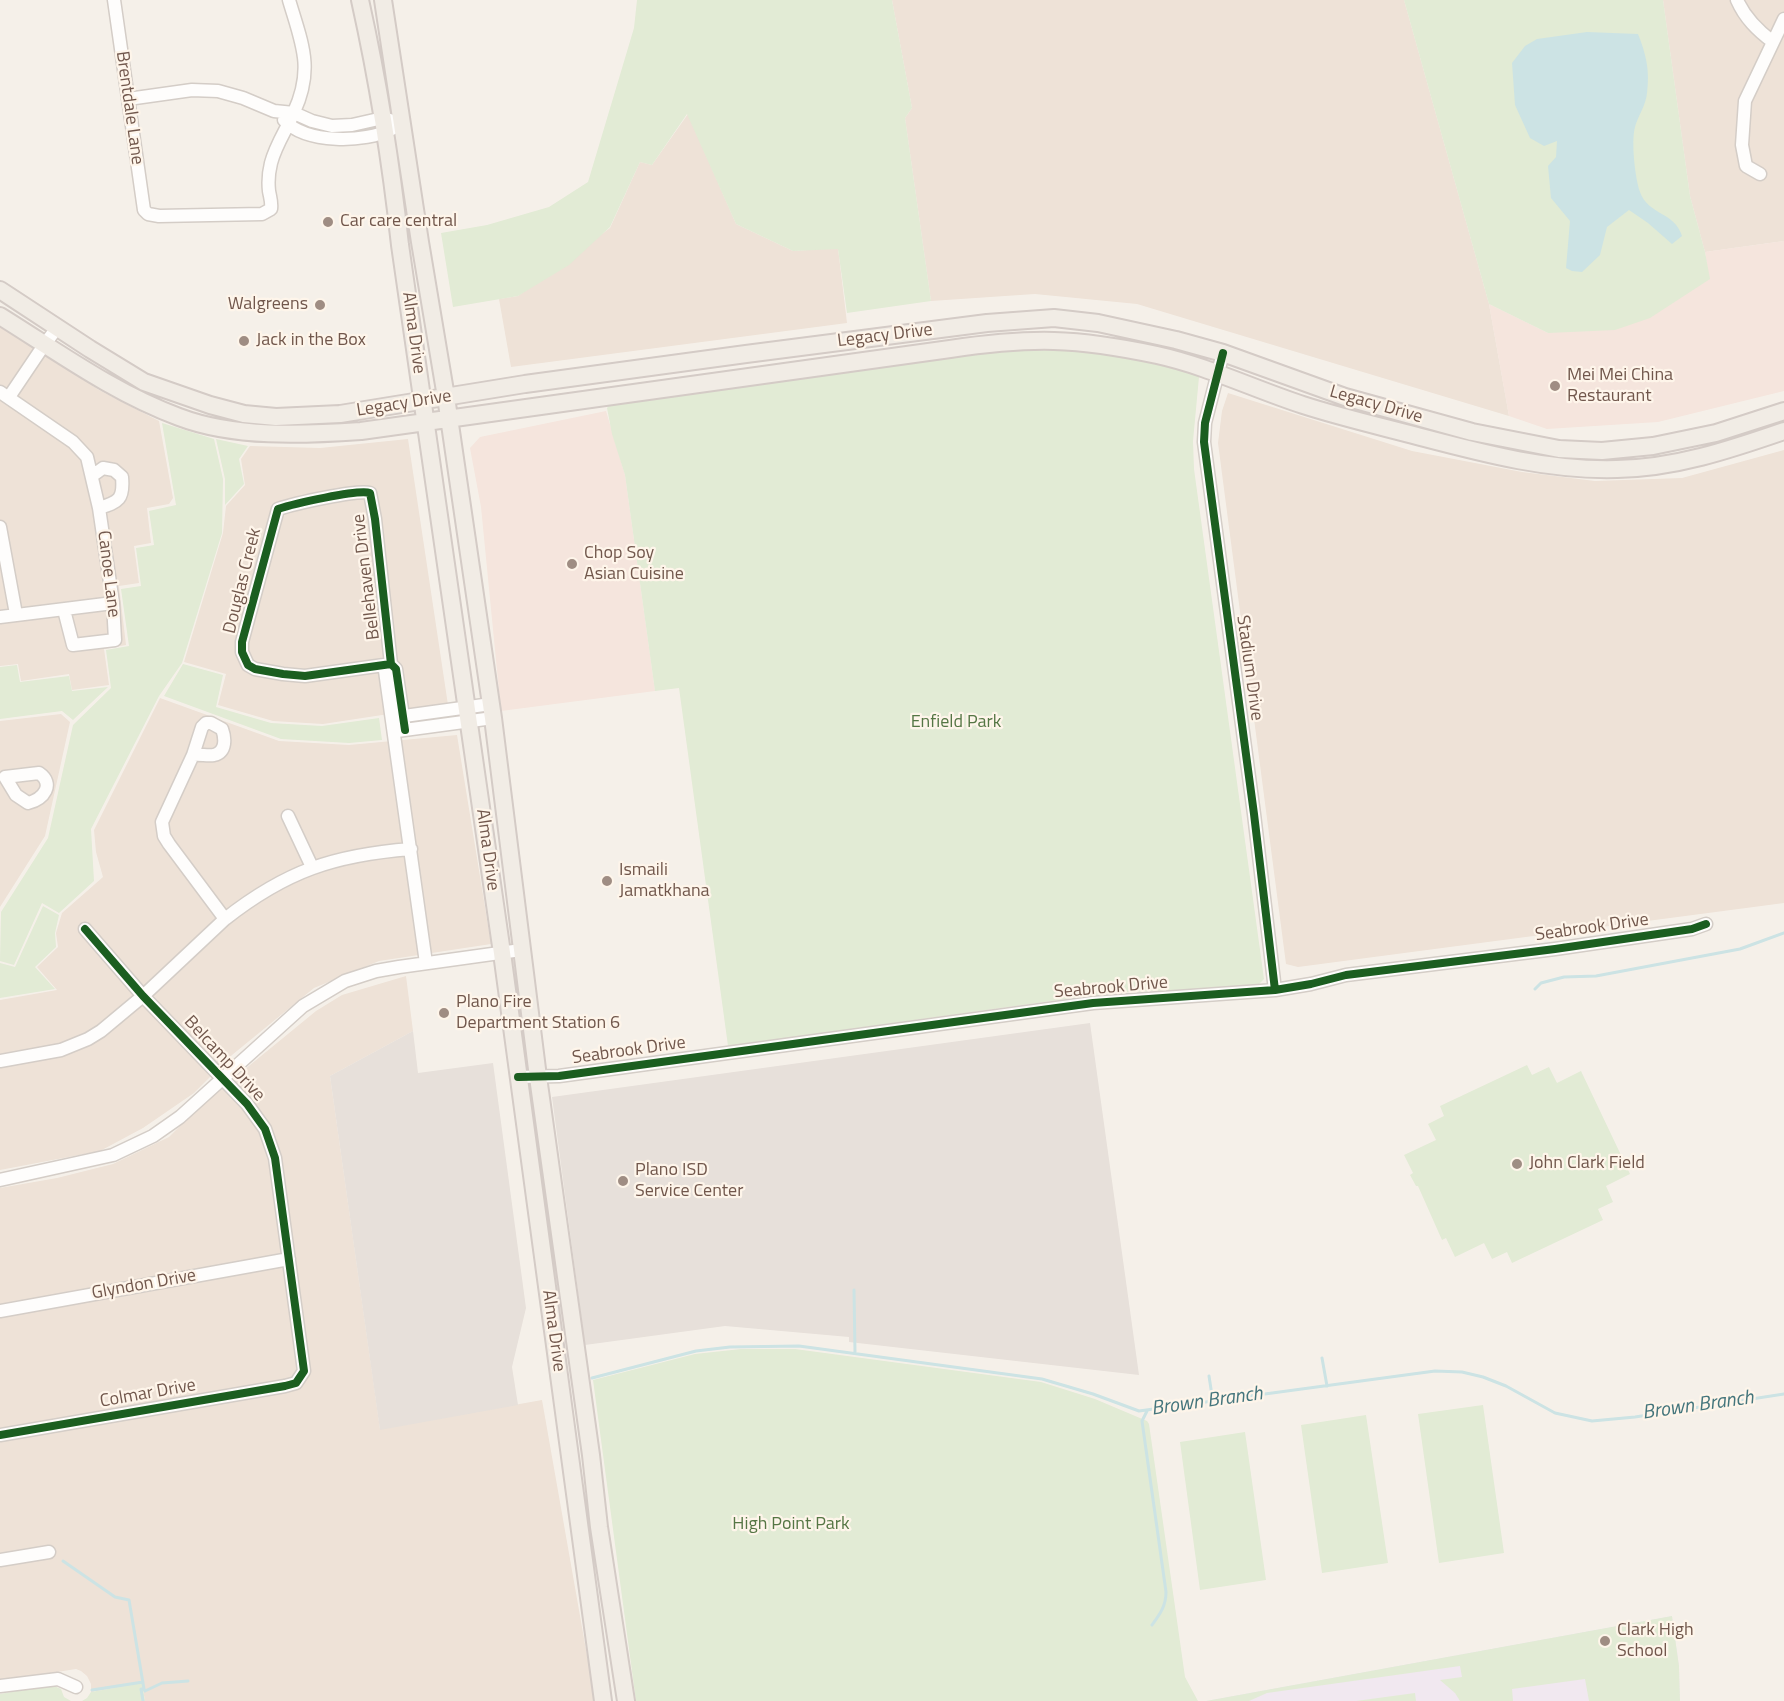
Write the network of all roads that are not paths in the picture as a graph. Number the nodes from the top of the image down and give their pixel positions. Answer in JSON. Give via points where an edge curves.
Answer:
{"nodes":[{"id":1,"x":114,"y":0,"type":"edge"},
{"id":2,"x":289,"y":0,"type":"edge"},
{"id":3,"x":360,"y":0,"type":"edge"},
{"id":4,"x":383,"y":0,"type":"edge"},
{"id":5,"x":1737,"y":0,"type":"edge"},
{"id":6,"x":1784,"y":19,"type":"edge"},
{"id":7,"x":1773,"y":42,"type":"junction"},
{"id":8,"x":128,"y":99,"type":"junction"},
{"id":9,"x":274,"y":111,"type":"junction"},
{"id":10,"x":294,"y":113,"type":"junction"},
{"id":11,"x":403,"y":124,"type":"junction"},
{"id":12,"x":288,"y":125,"type":"junction"},
{"id":13,"x":385,"y":125,"type":"junction"},
{"id":14,"x":1760,"y":174,"type":"dead end"},
{"id":15,"x":420,"y":242,"type":"junction"},
{"id":16,"x":400,"y":245,"type":"junction"},
{"id":17,"x":0,"y":290,"type":"edge"},
{"id":18,"x":0,"y":316,"type":"edge"},
{"id":19,"x":57,"y":328,"type":"junction"},
{"id":20,"x":44,"y":345,"type":"junction"},
{"id":21,"x":1223,"y":353,"type":"junction"},
{"id":22,"x":746,"y":354,"type":"junction"},
{"id":23,"x":1217,"y":374,"type":"junction"},
{"id":24,"x":597,"y":375,"type":"junction"},
{"id":25,"x":751,"y":375,"type":"junction"},
{"id":26,"x":4,"y":394,"type":"edge"},
{"id":27,"x":446,"y":397,"type":"junction"},
{"id":28,"x":600,"y":397,"type":"junction"},
{"id":29,"x":423,"y":400,"type":"junction"},
{"id":30,"x":1784,"y":411,"type":"edge"},
{"id":31,"x":449,"y":418,"type":"junction"},
{"id":32,"x":242,"y":422,"type":"junction"},
{"id":33,"x":425,"y":423,"type":"junction"},
{"id":34,"x":1784,"y":431,"type":"edge"},
{"id":35,"x":1472,"y":432,"type":"junction"},
{"id":36,"x":1465,"y":448,"type":"junction"},
{"id":37,"x":1618,"y":450,"type":"junction"},
{"id":38,"x":1617,"y":469,"type":"junction"},
{"id":39,"x":92,"y":476,"type":"junction"},
{"id":40,"x":99,"y":508,"type":"junction"},
{"id":41,"x":278,"y":509,"type":"joint"},
{"id":42,"x":0,"y":528,"type":"edge"},
{"id":43,"x":474,"y":592,"type":"junction"},
{"id":44,"x":451,"y":597,"type":"junction"},
{"id":45,"x":113,"y":603,"type":"junction"},
{"id":46,"x":64,"y":610,"type":"junction"},
{"id":47,"x":16,"y":614,"type":"junction"},
{"id":48,"x":0,"y":617,"type":"edge"},
{"id":49,"x":391,"y":664,"type":"junction"},
{"id":50,"x":492,"y":711,"type":"junction"},
{"id":51,"x":468,"y":715,"type":"junction"},
{"id":52,"x":397,"y":717,"type":"junction"},
{"id":53,"x":399,"y":731,"type":"junction"},
{"id":54,"x":193,"y":755,"type":"dead end"},
{"id":55,"x":288,"y":816,"type":"dead end"},
{"id":56,"x":411,"y":849,"type":"junction"},
{"id":57,"x":312,"y":867,"type":"junction"},
{"id":58,"x":225,"y":919,"type":"junction"},
{"id":59,"x":1706,"y":924,"type":"dead end"},
{"id":60,"x":85,"y":929,"type":"dead end"},
{"id":61,"x":521,"y":950,"type":"junction"},
{"id":62,"x":502,"y":952,"type":"junction"},
{"id":63,"x":426,"y":963,"type":"junction"},
{"id":64,"x":1275,"y":990,"type":"junction"},
{"id":65,"x":143,"y":996,"type":"junction"},
{"id":66,"x":0,"y":1061,"type":"edge"},
{"id":67,"x":224,"y":1077,"type":"junction"},
{"id":68,"x":518,"y":1077,"type":"junction"},
{"id":69,"x":538,"y":1077,"type":"junction"},
{"id":70,"x":0,"y":1180,"type":"edge"},
{"id":71,"x":289,"y":1259,"type":"junction"},
{"id":72,"x":567,"y":1288,"type":"junction"},
{"id":73,"x":548,"y":1293,"type":"junction"},
{"id":74,"x":0,"y":1311,"type":"edge"},
{"id":75,"x":300,"y":1379,"type":"joint"},
{"id":76,"x":0,"y":1435,"type":"edge"},
{"id":77,"x":49,"y":1552,"type":"dead end"},
{"id":78,"x":0,"y":1560,"type":"edge"},
{"id":79,"x":0,"y":1686,"type":"edge"},
{"id":80,"x":76,"y":1687,"type":"dead end"},
{"id":81,"x":603,"y":1701,"type":"edge"},
{"id":82,"x":626,"y":1701,"type":"edge"}],
"edges":[{"from":1,"to":8,"type":"street","name":"Brentdale Lane"},
{"from":2,"to":10,"type":"street","via":[[306,66]]},
{"from":3,"to":13,"type":"main road","name":"Alma Drive"},
{"from":4,"to":11,"type":"main road","name":"Alma Drive"},
{"from":5,"to":7,"type":"street","via":[[1747,19]]},
{"from":6,"to":7,"type":"street"},
{"from":7,"to":14,"type":"street","via":[[1745,101],[1742,145],[1746,166]]},
{"from":8,"to":9,"type":"street","via":[[192,90],[218,91]]},
{"from":8,"to":12,"type":"street","name":"Brentdale Lane","via":[[144,210],[148,214],[262,214],[271,209],[271,165]]},
{"from":9,"to":10,"type":"street"},
{"from":9,"to":12,"type":"street"},
{"from":10,"to":12,"type":"street"},
{"from":10,"to":13,"type":"street","via":[[332,126]]},
{"from":11,"to":13,"type":"street"},
{"from":11,"to":15,"type":"main road","name":"Alma Drive"},
{"from":12,"to":13,"type":"street","via":[[332,139],[359,138]]},
{"from":13,"to":16,"type":"main road","name":"Alma Drive"},
{"from":15,"to":16,"type":"main road"},
{"from":15,"to":27,"type":"main road","name":"Alma Drive"},
{"from":16,"to":29,"type":"main road","name":"Alma Drive"},
{"from":17,"to":19,"type":"main road","name":"Legacy Drive"},
{"from":18,"to":20,"type":"main road","name":"Legacy Drive"},
{"from":19,"to":20,"type":"street"},
{"from":19,"to":32,"type":"main road","name":"Legacy Drive","via":[[144,382],[210,405]]},
{"from":20,"to":26,"type":"street"},
{"from":20,"to":32,"type":"main road","name":"Legacy Drive","via":[[135,398],[180,418]]},
{"from":21,"to":22,"type":"main road","name":"Legacy Drive","via":[[1136,330],[1054,318]]},
{"from":21,"to":23,"type":"street","name":"Stadium Drive"},
{"from":21,"to":35,"type":"main road","name":"Legacy Drive","via":[[1345,397]]},
{"from":22,"to":24,"type":"main road","name":"Legacy Drive"},
{"from":22,"to":25,"type":"main road"},
{"from":23,"to":25,"type":"main road","name":"Legacy Drive","via":[[1158,355],[1053,341],[979,345]]},
{"from":23,"to":36,"type":"main road","name":"Legacy Drive","via":[[1304,405]]},
{"from":23,"to":64,"type":"street","name":"Stadium Drive","via":[[1204,442]]},
{"from":24,"to":27,"type":"main road","name":"Legacy Drive"},
{"from":24,"to":28,"type":"main road"},
{"from":25,"to":28,"type":"main road","name":"Legacy Drive"},
{"from":26,"to":39,"type":"street","name":"Canoe Lane","via":[[78,447],[87,457]]},
{"from":27,"to":29,"type":"main road","name":"Legacy Drive"},
{"from":27,"to":31,"type":"main road","name":"Alma Drive"},
{"from":28,"to":31,"type":"main road","name":"Legacy Drive"},
{"from":29,"to":32,"type":"main road","name":"Legacy Drive","via":[[340,414]]},
{"from":29,"to":33,"type":"main road","name":"Alma Drive"},
{"from":30,"to":37,"type":"main road","name":"Legacy Drive","via":[[1687,440]]},
{"from":31,"to":33,"type":"main road","name":"Legacy Drive"},
{"from":31,"to":43,"type":"main road","name":"Alma Drive"},
{"from":32,"to":33,"type":"main road","name":"Legacy Drive","via":[[286,434]]},
{"from":33,"to":44,"type":"main road","name":"Alma Drive"},
{"from":34,"to":38,"type":"main road","name":"Legacy Drive","via":[[1694,459]]},
{"from":35,"to":36,"type":"main road"},
{"from":35,"to":37,"type":"main road","name":"Legacy Drive","via":[[1559,449]]},
{"from":36,"to":38,"type":"main road","name":"Legacy Drive","via":[[1549,465]]},
{"from":37,"to":38,"type":"main road"},
{"from":39,"to":40,"type":"street","name":"Canoe Lane"},
{"from":39,"to":40,"type":"street","name":"Canoe Lane","via":[[103,468],[122,477],[123,491],[118,500]]},
{"from":40,"to":45,"type":"street","name":"Canoe Lane"},
{"from":41,"to":49,"type":"street","name":"Bellehaven Drive","via":[[368,492],[371,496]]},
{"from":41,"to":49,"type":"street","name":"Douglas Creek","via":[[242,642],[244,660],[255,669],[305,676]]},
{"from":42,"to":47,"type":"street"},
{"from":43,"to":44,"type":"main road"},
{"from":43,"to":50,"type":"main road","name":"Alma Drive"},
{"from":44,"to":51,"type":"main road","name":"Alma Drive"},
{"from":45,"to":46,"type":"street"},
{"from":45,"to":46,"type":"street","name":"Canoe Lane","via":[[115,639],[73,645]]},
{"from":46,"to":47,"type":"street"},
{"from":47,"to":48,"type":"street"},
{"from":49,"to":52,"type":"street","name":"Bellehaven Drive","via":[[385,671]]},
{"from":50,"to":51,"type":"street"},
{"from":50,"to":61,"type":"main road","name":"Alma Drive"},
{"from":51,"to":52,"type":"street"},
{"from":51,"to":53,"type":"street"},
{"from":51,"to":62,"type":"main road","name":"Alma Drive"},
{"from":52,"to":53,"type":"street","name":"Bellehaven Drive"},
{"from":53,"to":56,"type":"street","name":"Bellehaven Drive"},
{"from":54,"to":58,"type":"street","via":[[162,829],[168,844]]},
{"from":55,"to":57,"type":"street"},
{"from":56,"to":57,"type":"street"},
{"from":56,"to":63,"type":"street","name":"Bellehaven Drive"},
{"from":57,"to":58,"type":"street","via":[[269,889]]},
{"from":58,"to":65,"type":"street"},
{"from":59,"to":64,"type":"street","name":"Seabrook Drive","via":[[1555,949],[1346,975]]},
{"from":60,"to":65,"type":"street","name":"Belcamp Drive"},
{"from":61,"to":62,"type":"street"},
{"from":61,"to":69,"type":"main road","name":"Alma Drive"},
{"from":62,"to":63,"type":"street"},
{"from":62,"to":68,"type":"main road","name":"Alma Drive"},
{"from":63,"to":67,"type":"street","via":[[376,971],[320,994]]},
{"from":64,"to":69,"type":"street","name":"Seabrook Drive","via":[[1093,1003]]},
{"from":65,"to":66,"type":"street","via":[[88,1039],[45,1054]]},
{"from":65,"to":67,"type":"street","name":"Belcamp Drive"},
{"from":67,"to":70,"type":"street","via":[[168,1126],[113,1155]]},
{"from":67,"to":71,"type":"street","name":"Belcamp Drive","via":[[258,1116],[270,1141]]},
{"from":68,"to":69,"type":"street","name":"Seabrook Drive"},
{"from":68,"to":73,"type":"main road","name":"Alma Drive"},
{"from":69,"to":72,"type":"main road","name":"Alma Drive"},
{"from":71,"to":74,"type":"street","name":"Glyndon Drive"},
{"from":71,"to":75,"type":"street","name":"Belcamp Drive","via":[[304,1360]]},
{"from":72,"to":73,"type":"main road"},
{"from":72,"to":82,"type":"main road","name":"Alma Drive"},
{"from":73,"to":81,"type":"main road","name":"Alma Drive"},
{"from":75,"to":76,"type":"street","name":"Colmar Drive","via":[[285,1386]]},
{"from":77,"to":78,"type":"street"},
{"from":79,"to":80,"type":"street","via":[[58,1679]]}]}
